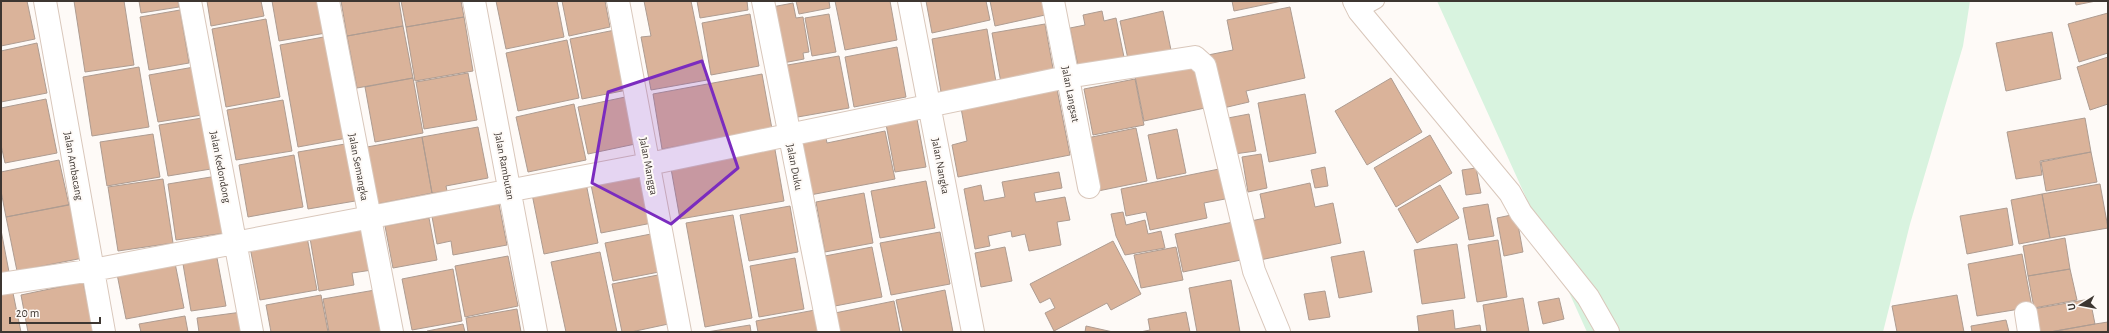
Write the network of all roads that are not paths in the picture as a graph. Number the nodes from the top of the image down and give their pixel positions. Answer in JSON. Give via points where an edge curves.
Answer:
{"nodes":[{"id":1,"x":45,"y":1,"type":"edge"},
{"id":2,"x":190,"y":1,"type":"edge"},
{"id":3,"x":328,"y":1,"type":"edge"},
{"id":4,"x":474,"y":1,"type":"edge"},
{"id":5,"x":618,"y":1,"type":"edge"},
{"id":6,"x":763,"y":1,"type":"edge"},
{"id":7,"x":909,"y":1,"type":"edge"},
{"id":8,"x":1053,"y":1,"type":"edge"},
{"id":9,"x":1364,"y":4,"type":"edge"},
{"id":10,"x":1068,"y":76,"type":"junction"},
{"id":11,"x":930,"y":106,"type":"junction"},
{"id":12,"x":789,"y":135,"type":"junction"},
{"id":13,"x":649,"y":164,"type":"junction"},
{"id":14,"x":1089,"y":187,"type":"dead end"},
{"id":15,"x":509,"y":190,"type":"junction"},
{"id":16,"x":369,"y":216,"type":"junction"},
{"id":17,"x":235,"y":242,"type":"junction"},
{"id":18,"x":93,"y":270,"type":"junction"},
{"id":19,"x":1,"y":284,"type":"edge"},
{"id":20,"x":104,"y":332,"type":"edge"},
{"id":21,"x":252,"y":332,"type":"edge"},
{"id":22,"x":392,"y":332,"type":"edge"},
{"id":23,"x":536,"y":332,"type":"edge"},
{"id":24,"x":680,"y":332,"type":"edge"},
{"id":25,"x":829,"y":332,"type":"edge"},
{"id":26,"x":973,"y":332,"type":"edge"},
{"id":27,"x":1278,"y":332,"type":"edge"},
{"id":28,"x":1608,"y":332,"type":"edge"}],
"edges":[{"from":1,"to":18,"type":"street","name":"Jalan Ambacang"},
{"from":2,"to":17,"type":"street","name":"Jalan Kedondong"},
{"from":3,"to":16,"type":"street","name":"Jalan Semangka"},
{"from":4,"to":15,"type":"street","name":"Jalan Rambutan"},
{"from":5,"to":13,"type":"street","name":"Jalan Mangga"},
{"from":6,"to":12,"type":"street","name":"Jalan Duku"},
{"from":7,"to":11,"type":"street","name":"Jalan Nangka"},
{"from":8,"to":10,"type":"street","name":"Jalan Langsat"},
{"from":9,"to":28,"type":"street","via":[[1510,193],[1521,213],[1588,297]]},
{"from":10,"to":11,"type":"street"},
{"from":10,"to":14,"type":"street","name":"Jalan Langsat"},
{"from":10,"to":27,"type":"street","via":[[1195,57],[1201,60],[1205,66],[1254,271]]},
{"from":11,"to":12,"type":"street"},
{"from":11,"to":26,"type":"street","name":"Jalan Nangka"},
{"from":12,"to":13,"type":"street"},
{"from":12,"to":25,"type":"street","name":"Jalan Duku"},
{"from":13,"to":15,"type":"street"},
{"from":13,"to":24,"type":"street","name":"Jalan Mangga"},
{"from":15,"to":16,"type":"street"},
{"from":15,"to":23,"type":"street","name":"Jalan Rambutan"},
{"from":16,"to":17,"type":"street"},
{"from":16,"to":22,"type":"street","name":"Jalan Semangka"},
{"from":17,"to":18,"type":"street"},
{"from":17,"to":21,"type":"street","name":"Jalan Kedondong"},
{"from":18,"to":19,"type":"street"},
{"from":18,"to":20,"type":"street","name":"Jalan Ambacang"}]}
